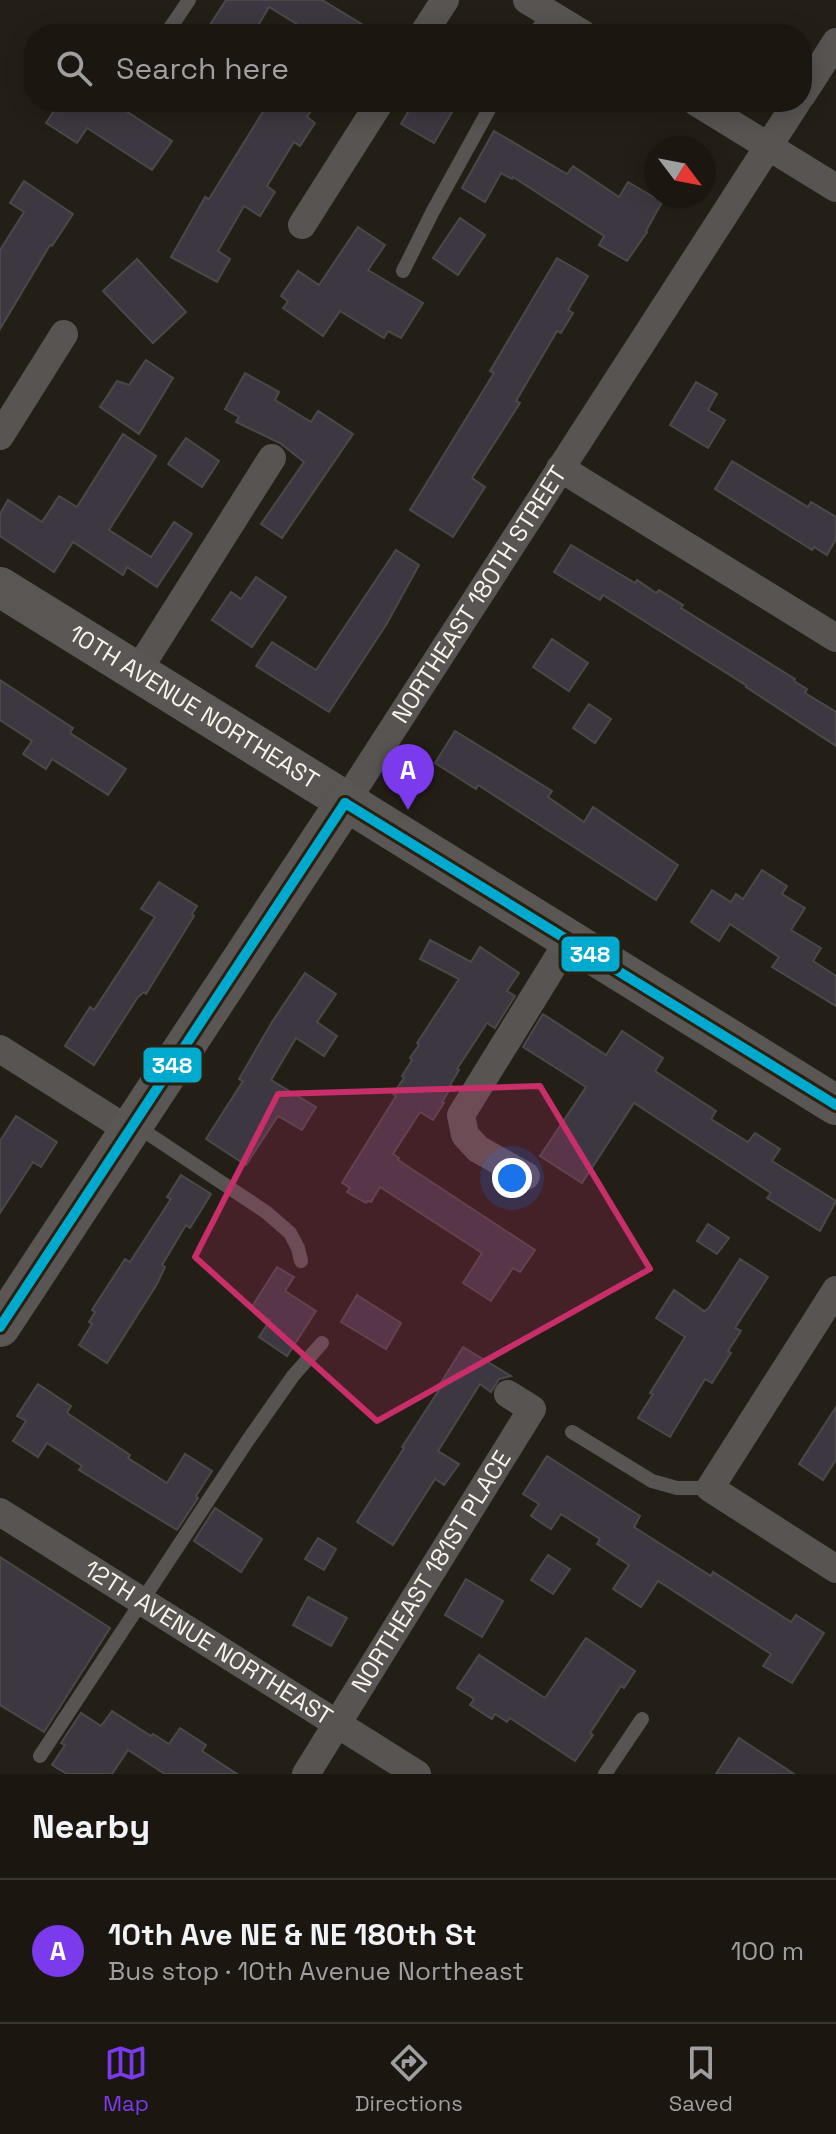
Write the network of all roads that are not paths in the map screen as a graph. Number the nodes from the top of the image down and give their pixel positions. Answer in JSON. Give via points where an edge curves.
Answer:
{"nodes":[{"id":1,"x":189,"y":0,"type":"edge"},
{"id":2,"x":445,"y":0,"type":"edge"},
{"id":3,"x":536,"y":16,"type":"edge"},
{"id":4,"x":173,"y":24,"type":"edge"},
{"id":5,"x":429,"y":24,"type":"edge"},
{"id":6,"x":557,"y":24,"type":"edge"},
{"id":7,"x":836,"y":42,"type":"edge"},
{"id":8,"x":812,"y":79,"type":"edge"},
{"id":9,"x":374,"y":112,"type":"edge"},
{"id":10,"x":487,"y":112,"type":"edge"},
{"id":11,"x":713,"y":112,"type":"edge"},
{"id":12,"x":791,"y":112,"type":"edge"},
{"id":13,"x":769,"y":146,"type":"junction"},
{"id":14,"x":836,"y":188,"type":"edge"},
{"id":15,"x":302,"y":225,"type":"dead end"},
{"id":16,"x":403,"y":271,"type":"dead end"},
{"id":17,"x":64,"y":334,"type":"dead end"},
{"id":18,"x":0,"y":436,"type":"edge"},
{"id":19,"x":272,"y":458,"type":"dead end"},
{"id":20,"x":560,"y":468,"type":"junction"},
{"id":21,"x":0,"y":587,"type":"edge"},
{"id":22,"x":836,"y":638,"type":"edge"},
{"id":23,"x":137,"y":672,"type":"junction"},
{"id":24,"x":345,"y":803,"type":"junction"},
{"id":25,"x":569,"y":940,"type":"junction"},
{"id":26,"x":0,"y":1049,"type":"edge"},
{"id":27,"x":836,"y":1105,"type":"edge"},
{"id":28,"x":132,"y":1128,"type":"junction"},
{"id":29,"x":526,"y":1176,"type":"dead end"},
{"id":30,"x":301,"y":1261,"type":"dead end"},
{"id":31,"x":836,"y":1290,"type":"edge"},
{"id":32,"x":0,"y":1327,"type":"edge"},
{"id":33,"x":322,"y":1343,"type":"dead end"},
{"id":34,"x":508,"y":1394,"type":"dead end"},
{"id":35,"x":572,"y":1432,"type":"dead end"},
{"id":36,"x":710,"y":1488,"type":"junction"},
{"id":37,"x":0,"y":1512,"type":"edge"},
{"id":38,"x":836,"y":1569,"type":"edge"},
{"id":39,"x":143,"y":1602,"type":"junction"},
{"id":40,"x":642,"y":1719,"type":"dead end"},
{"id":41,"x":337,"y":1724,"type":"junction"},
{"id":42,"x":40,"y":1756,"type":"dead end"},
{"id":43,"x":306,"y":1774,"type":"edge"},
{"id":44,"x":417,"y":1774,"type":"edge"},
{"id":45,"x":605,"y":1774,"type":"edge"}],
"edges":[{"from":1,"to":4,"type":"lane"},
{"from":2,"to":5,"type":"street"},
{"from":3,"to":6,"type":"street"},
{"from":7,"to":8,"type":"street"},
{"from":9,"to":15,"type":"street"},
{"from":10,"to":16,"type":"lane"},
{"from":11,"to":13,"type":"street"},
{"from":12,"to":13,"type":"street","name":"NORTHEAST 180TH STREET"},
{"from":13,"to":14,"type":"street"},
{"from":13,"to":20,"type":"street","name":"NORTHEAST 180TH STREET"},
{"from":17,"to":18,"type":"street"},
{"from":19,"to":23,"type":"street"},
{"from":20,"to":22,"type":"street"},
{"from":20,"to":24,"type":"street","name":"NORTHEAST 180TH STREET"},
{"from":21,"to":23,"type":"street","name":"10TH AVENUE NORTHEAST"},
{"from":23,"to":24,"type":"street","name":"10TH AVENUE NORTHEAST"},
{"from":24,"to":25,"type":"street","name":"10TH AVENUE NORTHEAST"},
{"from":24,"to":28,"type":"street","name":"NORTHEAST 180TH STREET"},
{"from":25,"to":27,"type":"street","name":"10TH AVENUE NORTHEAST"},
{"from":25,"to":29,"type":"street","via":[[461,1115],[465,1135],[478,1149]]},
{"from":26,"to":28,"type":"street"},
{"from":28,"to":30,"type":"lane","via":[[266,1212],[290,1233]]},
{"from":28,"to":32,"type":"street","name":"NORTHEAST 180TH STREET"},
{"from":31,"to":36,"type":"street"},
{"from":33,"to":39,"type":"lane","via":[[248,1440]]},
{"from":34,"to":41,"type":"street","name":"NORTHEAST 181ST PLACE","via":[[532,1409]]},
{"from":35,"to":36,"type":"lane","via":[[652,1481]]},
{"from":36,"to":38,"type":"street"},
{"from":37,"to":39,"type":"street","name":"12TH AVENUE NORTHEAST"},
{"from":39,"to":41,"type":"street","name":"12TH AVENUE NORTHEAST"},
{"from":39,"to":42,"type":"lane"},
{"from":40,"to":45,"type":"lane"},
{"from":41,"to":43,"type":"street","name":"NORTHEAST 181ST PLACE"},
{"from":41,"to":44,"type":"street","name":"12TH AVENUE NORTHEAST"}]}
